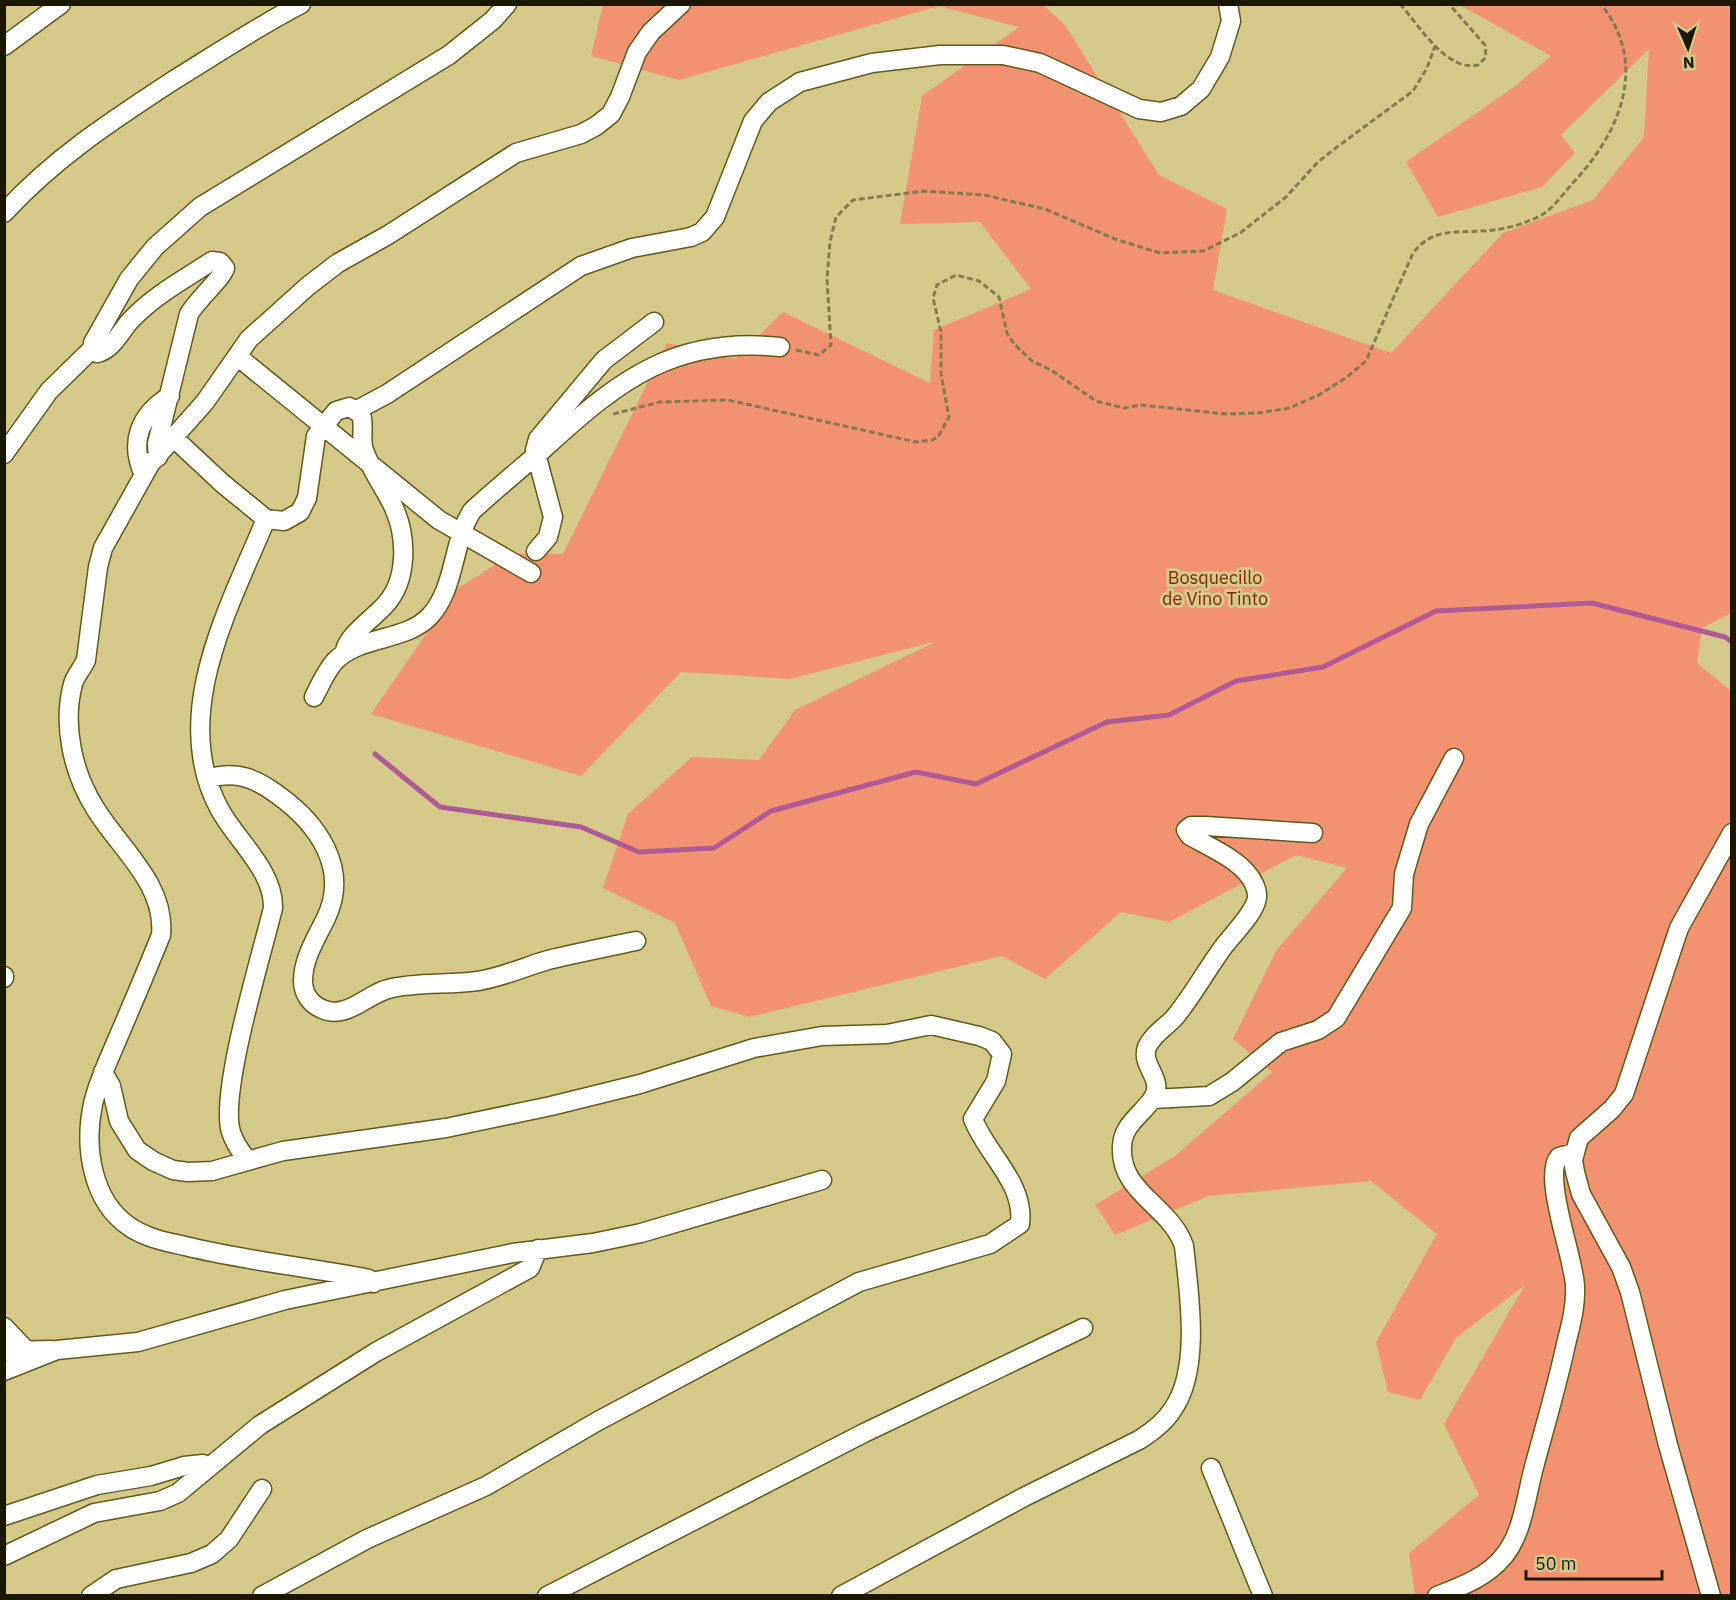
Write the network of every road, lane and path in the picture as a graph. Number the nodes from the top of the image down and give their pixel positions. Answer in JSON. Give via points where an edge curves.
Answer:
{"nodes":[{"id":1,"x":61,"y":4,"type":"edge"},
{"id":2,"x":301,"y":4,"type":"edge"},
{"id":3,"x":507,"y":4,"type":"edge"},
{"id":4,"x":681,"y":4,"type":"edge"},
{"id":5,"x":1228,"y":4,"type":"edge"},
{"id":6,"x":1400,"y":4,"type":"edge"},
{"id":7,"x":1449,"y":4,"type":"edge"},
{"id":8,"x":1601,"y":4,"type":"edge"},
{"id":9,"x":4,"y":46,"type":"edge"},
{"id":10,"x":1435,"y":46,"type":"junction"},
{"id":11,"x":4,"y":213,"type":"edge"},
{"id":12,"x":654,"y":322,"type":"dead end"},
{"id":13,"x":780,"y":347,"type":"joint"},
{"id":14,"x":93,"y":348,"type":"junction"},
{"id":15,"x":237,"y":356,"type":"junction"},
{"id":16,"x":170,"y":396,"type":"junction"},
{"id":17,"x":357,"y":410,"type":"junction"},
{"id":18,"x":608,"y":416,"type":"dead end"},
{"id":19,"x":323,"y":426,"type":"junction"},
{"id":20,"x":175,"y":439,"type":"junction"},
{"id":21,"x":4,"y":454,"type":"edge"},
{"id":22,"x":537,"y":454,"type":"junction"},
{"id":23,"x":158,"y":457,"type":"junction"},
{"id":24,"x":372,"y":466,"type":"junction"},
{"id":25,"x":144,"y":475,"type":"junction"},
{"id":26,"x":266,"y":519,"type":"junction"},
{"id":27,"x":461,"y":533,"type":"junction"},
{"id":28,"x":536,"y":551,"type":"dead end"},
{"id":29,"x":531,"y":573,"type":"dead end"},
{"id":30,"x":345,"y":653,"type":"junction"},
{"id":31,"x":314,"y":697,"type":"dead end"},
{"id":32,"x":1454,"y":758,"type":"dead end"},
{"id":33,"x":207,"y":779,"type":"junction"},
{"id":34,"x":1313,"y":833,"type":"dead end"},
{"id":35,"x":1731,"y":833,"type":"edge"},
{"id":36,"x":636,"y":940,"type":"dead end"},
{"id":37,"x":103,"y":1072,"type":"junction"},
{"id":38,"x":1153,"y":1099,"type":"junction"},
{"id":39,"x":1574,"y":1153,"type":"junction"},
{"id":40,"x":247,"y":1160,"type":"junction"},
{"id":41,"x":822,"y":1180,"type":"dead end"},
{"id":42,"x":538,"y":1249,"type":"junction"},
{"id":43,"x":374,"y":1283,"type":"junction"},
{"id":44,"x":4,"y":1327,"type":"edge"},
{"id":45,"x":1083,"y":1328,"type":"dead end"},
{"id":46,"x":25,"y":1349,"type":"junction"},
{"id":47,"x":57,"y":1350,"type":"junction"},
{"id":48,"x":4,"y":1351,"type":"edge"},
{"id":49,"x":4,"y":1371,"type":"edge"},
{"id":50,"x":207,"y":1467,"type":"junction"},
{"id":51,"x":1212,"y":1468,"type":"dead end"},
{"id":52,"x":262,"y":1490,"type":"dead end"},
{"id":53,"x":4,"y":1516,"type":"edge"},
{"id":54,"x":4,"y":1556,"type":"edge"},
{"id":55,"x":91,"y":1596,"type":"edge"},
{"id":56,"x":262,"y":1596,"type":"edge"},
{"id":57,"x":547,"y":1596,"type":"edge"},
{"id":58,"x":841,"y":1596,"type":"edge"},
{"id":59,"x":1263,"y":1596,"type":"edge"},
{"id":60,"x":1437,"y":1596,"type":"edge"},
{"id":61,"x":1711,"y":1596,"type":"edge"}],
"edges":[{"from":1,"to":9,"type":"street"},
{"from":2,"to":11,"type":"street","via":[[266,22],[93,132],[30,185]]},
{"from":3,"to":14,"type":"street","via":[[449,55],[200,207],[155,247],[129,279]]},
{"from":4,"to":15,"type":"street","via":[[651,32],[637,52],[610,114],[596,126],[516,153],[338,263],[274,315]]},
{"from":5,"to":17,"type":"street","via":[[1231,21],[1220,57],[1201,89],[1181,106],[1161,112],[1139,110],[1040,63],[1003,55],[940,55],[872,63],[800,82],[769,102],[753,121],[715,217],[702,232],[632,248],[582,266],[433,365]]},
{"from":6,"to":10,"type":"path"},
{"from":7,"to":10,"type":"path","via":[[1485,45],[1486,57],[1473,66],[1453,60]]},
{"from":8,"to":18,"type":"path","via":[[1619,35],[1625,75],[1618,116],[1598,156],[1543,214],[1503,228],[1443,231],[1425,239],[1413,253],[1366,361],[1334,387],[1304,402],[1242,415],[1105,405],[1024,354],[1007,333],[999,297],[979,281],[956,275],[937,285],[933,298],[941,332],[941,374],[949,417],[944,431],[932,440],[916,442],[728,400],[660,402]]},
{"from":10,"to":13,"type":"path","via":[[1413,91],[1336,147],[1286,197],[1240,233],[1203,251],[1160,253],[1115,239],[1045,209],[984,195],[924,191],[853,200],[836,218],[830,242],[827,279],[831,345],[814,356]]},
{"from":12,"to":22,"type":"street","via":[[622,344],[588,377],[537,439]]},
{"from":13,"to":22,"type":"street","via":[[723,346],[677,356],[598,400]]},
{"from":14,"to":16,"type":"street","via":[[97,352],[106,350],[154,298],[212,261],[220,262],[225,268],[223,275],[201,295],[189,314]]},
{"from":14,"to":21,"type":"street","via":[[49,391]]},
{"from":15,"to":19,"type":"street"},
{"from":15,"to":20,"type":"street"},
{"from":16,"to":23,"type":"street","via":[[157,444]]},
{"from":16,"to":25,"type":"street","via":[[139,432],[136,456]]},
{"from":17,"to":19,"type":"street","via":[[349,407],[336,411]]},
{"from":17,"to":24,"type":"street","via":[[363,420],[364,451]]},
{"from":19,"to":24,"type":"street"},
{"from":19,"to":26,"type":"street","via":[[316,436],[307,498],[300,513],[284,521]]},
{"from":20,"to":23,"type":"street"},
{"from":20,"to":26,"type":"street"},
{"from":22,"to":27,"type":"street","via":[[472,511]]},
{"from":22,"to":28,"type":"street","via":[[553,517],[548,537]]},
{"from":23,"to":25,"type":"street"},
{"from":24,"to":27,"type":"street"},
{"from":24,"to":30,"type":"street","via":[[402,532],[402,567],[397,590],[348,641]]},
{"from":25,"to":37,"type":"street","via":[[103,548],[86,660],[74,681],[69,721],[72,754],[86,791],[145,879],[161,911],[161,935]]},
{"from":26,"to":33,"type":"street","via":[[216,641],[211,663],[199,718]]},
{"from":27,"to":29,"type":"street"},
{"from":27,"to":30,"type":"street","via":[[440,601],[429,617],[414,628]]},
{"from":30,"to":31,"type":"street","via":[[329,669]]},
{"from":32,"to":38,"type":"street","via":[[1419,824],[1404,874],[1402,908],[1336,1018],[1318,1030],[1281,1042],[1209,1096]]},
{"from":33,"to":36,"type":"street","via":[[235,774],[258,780],[308,819],[331,856],[334,897],[312,946],[303,979],[309,1000],[323,1010],[340,1012],[389,988],[479,981]]},
{"from":33,"to":40,"type":"street","via":[[220,811],[273,896],[230,1098],[231,1132]]},
{"from":34,"to":38,"type":"street","via":[[1188,828],[1190,836],[1240,866],[1254,882],[1256,902],[1175,1017],[1147,1047],[1145,1057],[1157,1082]]},
{"from":35,"to":39,"type":"street","via":[[1679,928],[1624,1094],[1579,1137]]},
{"from":37,"to":40,"type":"street","via":[[126,1135],[137,1150],[153,1161],[188,1172]]},
{"from":37,"to":43,"type":"street","via":[[88,1132],[89,1156],[104,1197],[130,1228],[203,1251],[359,1277]]},
{"from":38,"to":58,"type":"street","via":[[1129,1124],[1122,1145],[1123,1161],[1129,1180],[1170,1219],[1184,1246],[1190,1354],[1174,1409],[1140,1440],[1024,1497]]},
{"from":39,"to":60,"type":"street","via":[[1558,1157],[1554,1169],[1557,1207],[1572,1259],[1576,1303],[1518,1532],[1506,1554],[1492,1568]]},
{"from":39,"to":61,"type":"street","via":[[1581,1194],[1621,1267],[1630,1292]]},
{"from":40,"to":56,"type":"street","via":[[283,1151],[446,1128],[551,1106],[640,1084],[754,1048],[840,1033],[887,1034],[931,1025],[979,1035],[992,1041],[1002,1054],[996,1081],[974,1119],[979,1134],[1017,1191],[1022,1211],[1020,1224],[990,1244],[859,1282],[598,1421],[486,1486],[367,1539]]},
{"from":41,"to":42,"type":"street","via":[[641,1233]]},
{"from":42,"to":43,"type":"street"},
{"from":42,"to":50,"type":"street","via":[[530,1268],[376,1352],[260,1425]]},
{"from":43,"to":47,"type":"street","via":[[242,1310],[138,1342]]},
{"from":44,"to":46,"type":"street"},
{"from":45,"to":57,"type":"street","via":[[864,1434]]},
{"from":46,"to":47,"type":"street"},
{"from":46,"to":48,"type":"street"},
{"from":47,"to":49,"type":"street"},
{"from":50,"to":53,"type":"street","via":[[184,1466],[97,1485]]},
{"from":50,"to":54,"type":"street","via":[[178,1493],[160,1501],[94,1513]]},
{"from":51,"to":59,"type":"street"},
{"from":52,"to":55,"type":"street","via":[[230,1539],[212,1554],[191,1563],[116,1579]]}]}
